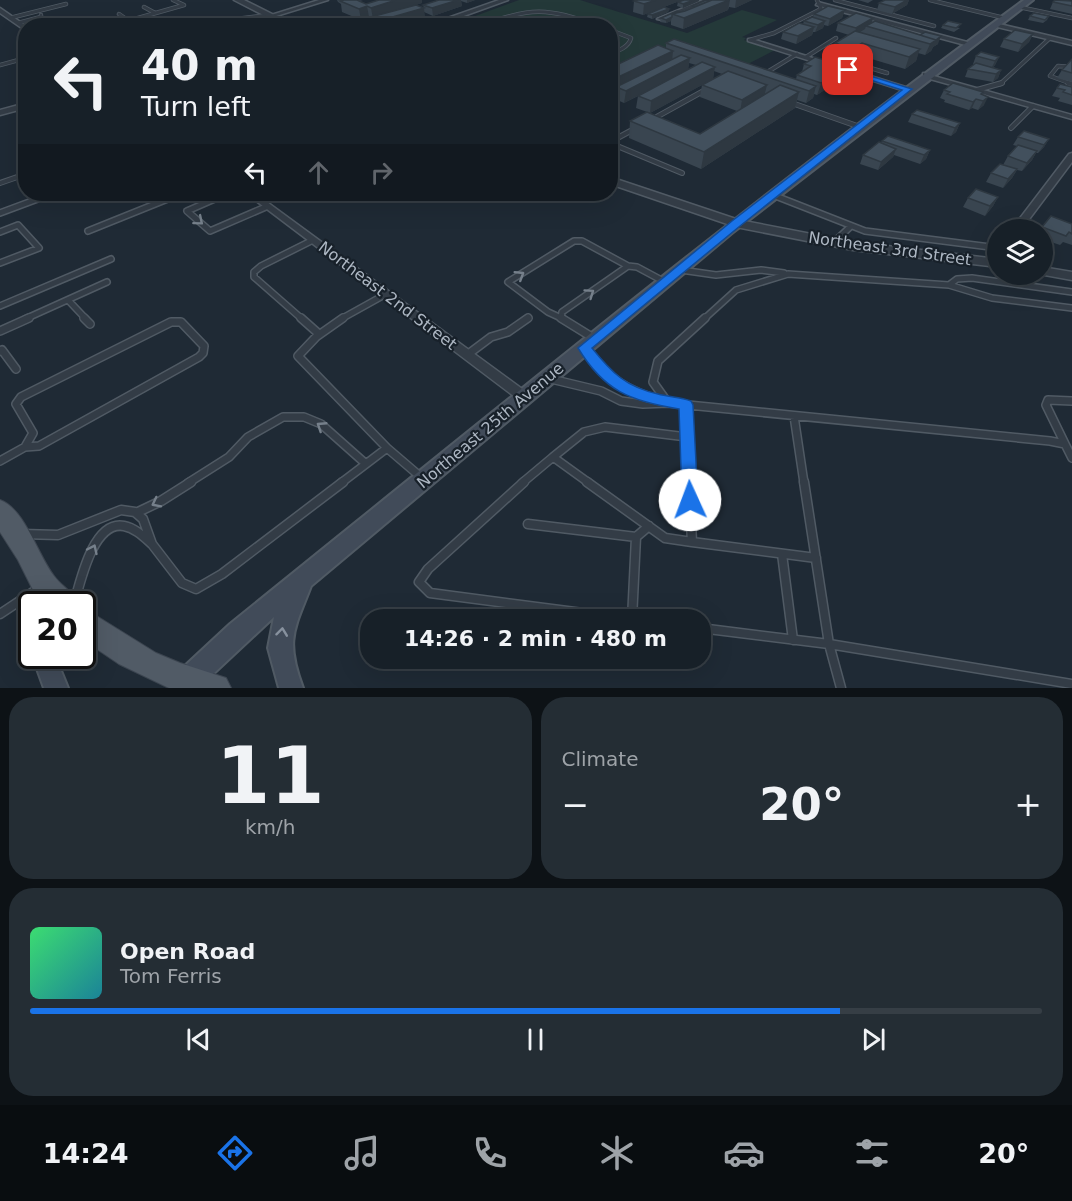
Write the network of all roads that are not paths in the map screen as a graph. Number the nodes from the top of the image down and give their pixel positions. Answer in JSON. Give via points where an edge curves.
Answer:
{"nodes":[{"id":1,"x":173,"y":0,"type":"edge"},
{"id":2,"x":238,"y":0,"type":"edge"},
{"id":3,"x":326,"y":0,"type":"edge"},
{"id":4,"x":505,"y":0,"type":"edge"},
{"id":5,"x":708,"y":0,"type":"edge"},
{"id":6,"x":835,"y":0,"type":"edge"},
{"id":7,"x":930,"y":0,"type":"edge"},
{"id":8,"x":955,"y":0,"type":"edge"},
{"id":9,"x":1029,"y":0,"type":"edge"},
{"id":10,"x":818,"y":2,"type":"edge"},
{"id":11,"x":66,"y":4,"type":"dead end"},
{"id":12,"x":949,"y":4,"type":"junction"},
{"id":13,"x":144,"y":7,"type":"dead end"},
{"id":14,"x":1019,"y":7,"type":"junction"},
{"id":15,"x":38,"y":13,"type":"junction"},
{"id":16,"x":155,"y":13,"type":"junction"},
{"id":17,"x":4,"y":14,"type":"edge"},
{"id":18,"x":119,"y":15,"type":"dead end"},
{"id":19,"x":270,"y":15,"type":"junction"},
{"id":20,"x":28,"y":18,"type":"edge"},
{"id":21,"x":124,"y":18,"type":"edge"},
{"id":22,"x":139,"y":18,"type":"edge"},
{"id":23,"x":245,"y":18,"type":"edge"},
{"id":24,"x":276,"y":18,"type":"edge"},
{"id":25,"x":452,"y":18,"type":"edge"},
{"id":26,"x":501,"y":18,"type":"edge"},
{"id":27,"x":575,"y":18,"type":"edge"},
{"id":28,"x":1072,"y":18,"type":"edge"},
{"id":29,"x":660,"y":19,"type":"edge"},
{"id":30,"x":1000,"y":21,"type":"junction"},
{"id":31,"x":18,"y":23,"type":"edge"},
{"id":32,"x":902,"y":26,"type":"junction"},
{"id":33,"x":934,"y":26,"type":"dead end"},
{"id":34,"x":892,"y":32,"type":"edge"},
{"id":35,"x":618,"y":33,"type":"edge"},
{"id":36,"x":836,"y":38,"type":"dead end"},
{"id":37,"x":1050,"y":38,"type":"junction"},
{"id":38,"x":750,"y":40,"type":"joint"},
{"id":39,"x":1072,"y":43,"type":"edge"},
{"id":40,"x":969,"y":44,"type":"junction"},
{"id":41,"x":618,"y":52,"type":"edge"},
{"id":42,"x":797,"y":54,"type":"junction"},
{"id":43,"x":806,"y":57,"type":"junction"},
{"id":44,"x":18,"y":60,"type":"edge"},
{"id":45,"x":0,"y":65,"type":"edge"},
{"id":46,"x":1072,"y":67,"type":"edge"},
{"id":47,"x":848,"y":70,"type":"junction"},
{"id":48,"x":887,"y":73,"type":"dead end"},
{"id":49,"x":764,"y":74,"type":"edge"},
{"id":50,"x":926,"y":75,"type":"junction"},
{"id":51,"x":1072,"y":84,"type":"edge"},
{"id":52,"x":715,"y":85,"type":"edge"},
{"id":53,"x":908,"y":89,"type":"junction"},
{"id":54,"x":977,"y":90,"type":"junction"},
{"id":55,"x":781,"y":99,"type":"edge"},
{"id":56,"x":1033,"y":106,"type":"junction"},
{"id":57,"x":18,"y":107,"type":"edge"},
{"id":58,"x":0,"y":113,"type":"edge"},
{"id":59,"x":1072,"y":117,"type":"edge"},
{"id":60,"x":860,"y":127,"type":"junction"},
{"id":61,"x":1011,"y":128,"type":"dead end"},
{"id":62,"x":618,"y":138,"type":"edge"},
{"id":63,"x":618,"y":145,"type":"edge"},
{"id":64,"x":1072,"y":156,"type":"edge"},
{"id":65,"x":681,"y":173,"type":"dead end"},
{"id":66,"x":18,"y":177,"type":"edge"},
{"id":67,"x":0,"y":183,"type":"edge"},
{"id":68,"x":618,"y":183,"type":"edge"},
{"id":69,"x":773,"y":195,"type":"junction"},
{"id":70,"x":32,"y":201,"type":"edge"},
{"id":71,"x":163,"y":201,"type":"edge"},
{"id":72,"x":210,"y":201,"type":"edge"},
{"id":73,"x":260,"y":201,"type":"edge"},
{"id":74,"x":267,"y":206,"type":"junction"},
{"id":75,"x":0,"y":213,"type":"edge"},
{"id":76,"x":1024,"y":219,"type":"edge"},
{"id":77,"x":736,"y":223,"type":"junction"},
{"id":78,"x":850,"y":226,"type":"junction"},
{"id":79,"x":88,"y":231,"type":"dead end"},
{"id":80,"x":0,"y":233,"type":"edge"},
{"id":81,"x":314,"y":240,"type":"junction"},
{"id":82,"x":833,"y":243,"type":"junction"},
{"id":83,"x":987,"y":246,"type":"edge"},
{"id":84,"x":111,"y":259,"type":"dead end"},
{"id":85,"x":987,"y":259,"type":"edge"},
{"id":86,"x":0,"y":262,"type":"edge"},
{"id":87,"x":628,"y":266,"type":"junction"},
{"id":88,"x":680,"y":270,"type":"junction"},
{"id":89,"x":1053,"y":273,"type":"edge"},
{"id":90,"x":788,"y":274,"type":"junction"},
{"id":91,"x":1072,"y":276,"type":"edge"},
{"id":92,"x":107,"y":282,"type":"dead end"},
{"id":93,"x":666,"y":282,"type":"junction"},
{"id":94,"x":949,"y":285,"type":"junction"},
{"id":95,"x":1072,"y":292,"type":"edge"},
{"id":96,"x":386,"y":294,"type":"junction"},
{"id":97,"x":68,"y":300,"type":"junction"},
{"id":98,"x":0,"y":306,"type":"edge"},
{"id":99,"x":1072,"y":308,"type":"edge"},
{"id":100,"x":528,"y":318,"type":"dead end"},
{"id":101,"x":561,"y":318,"type":"junction"},
{"id":102,"x":90,"y":324,"type":"dead end"},
{"id":103,"x":0,"y":331,"type":"edge"},
{"id":104,"x":319,"y":334,"type":"junction"},
{"id":105,"x":590,"y":343,"type":"junction"},
{"id":106,"x":1,"y":349,"type":"edge"},
{"id":107,"x":467,"y":355,"type":"junction"},
{"id":108,"x":16,"y":369,"type":"dead end"},
{"id":109,"x":548,"y":378,"type":"junction"},
{"id":110,"x":524,"y":397,"type":"junction"},
{"id":111,"x":1072,"y":401,"type":"edge"},
{"id":112,"x":668,"y":403,"type":"junction"},
{"id":113,"x":686,"y":405,"type":"junction"},
{"id":114,"x":794,"y":416,"type":"junction"},
{"id":115,"x":687,"y":437,"type":"junction"},
{"id":116,"x":1065,"y":444,"type":"junction"},
{"id":117,"x":25,"y":447,"type":"junction"},
{"id":118,"x":387,"y":448,"type":"junction"},
{"id":119,"x":553,"y":457,"type":"junction"},
{"id":120,"x":1072,"y":458,"type":"edge"},
{"id":121,"x":0,"y":461,"type":"edge"},
{"id":122,"x":366,"y":464,"type":"junction"},
{"id":123,"x":424,"y":480,"type":"junction"},
{"id":124,"x":136,"y":513,"type":"junction"},
{"id":125,"x":5,"y":520,"type":"edge"},
{"id":126,"x":528,"y":524,"type":"dead end"},
{"id":127,"x":649,"y":526,"type":"junction"},
{"id":128,"x":636,"y":537,"type":"junction"},
{"id":129,"x":692,"y":542,"type":"junction"},
{"id":130,"x":152,"y":544,"type":"junction"},
{"id":131,"x":782,"y":554,"type":"junction"},
{"id":132,"x":816,"y":558,"type":"junction"},
{"id":133,"x":305,"y":578,"type":"junction"},
{"id":134,"x":41,"y":591,"type":"edge"},
{"id":135,"x":78,"y":591,"type":"edge"},
{"id":136,"x":18,"y":606,"type":"edge"},
{"id":137,"x":554,"y":609,"type":"edge"},
{"id":138,"x":632,"y":609,"type":"edge"},
{"id":139,"x":0,"y":614,"type":"edge"},
{"id":140,"x":711,"y":629,"type":"edge"},
{"id":141,"x":96,"y":632,"type":"edge"},
{"id":142,"x":793,"y":640,"type":"junction"},
{"id":143,"x":829,"y":644,"type":"junction"},
{"id":144,"x":48,"y":669,"type":"edge"},
{"id":145,"x":1072,"y":684,"type":"edge"},
{"id":146,"x":186,"y":686,"type":"edge"},
{"id":147,"x":56,"y":688,"type":"edge"},
{"id":148,"x":216,"y":688,"type":"edge"},
{"id":149,"x":291,"y":688,"type":"edge"},
{"id":150,"x":841,"y":688,"type":"edge"}],
"edges":[{"from":1,"to":16,"type":"lane","via":[[184,5]]},
{"from":2,"to":19,"type":"street"},
{"from":3,"to":19,"type":"street"},
{"from":4,"to":25,"type":"street"},
{"from":5,"to":29,"type":"street"},
{"from":6,"to":33,"type":"lane"},
{"from":7,"to":12,"type":"lane"},
{"from":8,"to":12,"type":"lane"},
{"from":9,"to":14,"type":"main road","name":"Northeast 25th Avenue"},
{"from":10,"to":32,"type":"street"},
{"from":10,"to":38,"type":"lane","via":[[821,8],[817,12]]},
{"from":11,"to":15,"type":"lane"},
{"from":12,"to":30,"type":"lane"},
{"from":13,"to":16,"type":"lane"},
{"from":14,"to":28,"type":"lane"},
{"from":14,"to":30,"type":"main road","name":"Northeast 25th Avenue"},
{"from":15,"to":17,"type":"lane"},
{"from":15,"to":20,"type":"lane"},
{"from":16,"to":22,"type":"lane"},
{"from":17,"to":31,"type":"street"},
{"from":18,"to":21,"type":"lane"},
{"from":19,"to":23,"type":"lane"},
{"from":19,"to":24,"type":"street"},
{"from":26,"to":27,"type":"lane","via":[[536,8]]},
{"from":30,"to":37,"type":"street"},
{"from":30,"to":40,"type":"main road","name":"Northeast 25th Avenue"},
{"from":32,"to":34,"type":"lane"},
{"from":32,"to":40,"type":"street"},
{"from":35,"to":41,"type":"lane","via":[[631,38]]},
{"from":36,"to":43,"type":"lane"},
{"from":37,"to":39,"type":"street"},
{"from":37,"to":54,"type":"lane","via":[[1000,84]]},
{"from":38,"to":42,"type":"street"},
{"from":40,"to":50,"type":"main road","name":"Northeast 25th Avenue"},
{"from":42,"to":43,"type":"street"},
{"from":42,"to":49,"type":"lane"},
{"from":43,"to":47,"type":"street"},
{"from":44,"to":45,"type":"lane"},
{"from":46,"to":51,"type":"lane","via":[[1058,66],[1050,76]]},
{"from":47,"to":48,"type":"lane","via":[[857,64]]},
{"from":47,"to":53,"type":"street"},
{"from":50,"to":53,"type":"main road","name":"Northeast 25th Avenue"},
{"from":50,"to":54,"type":"street"},
{"from":52,"to":62,"type":"lane"},
{"from":53,"to":60,"type":"main road","name":"Northeast 25th Avenue"},
{"from":54,"to":56,"type":"street"},
{"from":55,"to":60,"type":"lane"},
{"from":56,"to":59,"type":"street"},
{"from":56,"to":61,"type":"lane"},
{"from":57,"to":58,"type":"street"},
{"from":60,"to":69,"type":"main road","name":"Northeast 25th Avenue"},
{"from":63,"to":65,"type":"lane"},
{"from":64,"to":76,"type":"street"},
{"from":66,"to":67,"type":"lane"},
{"from":68,"to":77,"type":"street","name":"Northeast 3rd Street"},
{"from":69,"to":77,"type":"main road","name":"Northeast 25th Avenue"},
{"from":69,"to":78,"type":"lane"},
{"from":70,"to":75,"type":"lane"},
{"from":71,"to":79,"type":"lane"},
{"from":72,"to":74,"type":"lane","one_way":true,"via":[[187,211],[210,231]]},
{"from":73,"to":74,"type":"street","name":"Northeast 2nd Street"},
{"from":74,"to":81,"type":"street","name":"Northeast 2nd Street"},
{"from":77,"to":82,"type":"street","name":"Northeast 3rd Street"},
{"from":77,"to":88,"type":"main road","name":"Northeast 25th Avenue"},
{"from":78,"to":82,"type":"lane"},
{"from":78,"to":83,"type":"lane"},
{"from":80,"to":86,"type":"lane","via":[[18,229],[32,245]]},
{"from":81,"to":96,"type":"street","name":"Northeast 2nd Street"},
{"from":81,"to":104,"type":"lane","via":[[261,266],[254,277]]},
{"from":82,"to":85,"type":"street","name":"Northeast 3rd Street"},
{"from":84,"to":98,"type":"lane"},
{"from":87,"to":93,"type":"lane"},
{"from":101,"to":87,"type":"lane","one_way":true,"via":[[562,312]]},
{"from":101,"to":87,"type":"lane","one_way":true,"via":[[508,282],[574,241],[582,241]]},
{"from":88,"to":90,"type":"lane","via":[[716,275],[761,270]]},
{"from":88,"to":93,"type":"main road","name":"Northeast 25th Avenue"},
{"from":89,"to":91,"type":"street"},
{"from":90,"to":94,"type":"lane"},
{"from":90,"to":112,"type":"lane","via":[[736,290],[658,361],[653,382]]},
{"from":92,"to":97,"type":"lane"},
{"from":93,"to":105,"type":"main road","name":"Northeast 25th Avenue"},
{"from":94,"to":95,"type":"lane","via":[[957,279],[972,278]]},
{"from":94,"to":99,"type":"lane","via":[[976,295]]},
{"from":96,"to":104,"type":"lane"},
{"from":96,"to":107,"type":"street","name":"Northeast 2nd Street"},
{"from":97,"to":102,"type":"lane"},
{"from":97,"to":103,"type":"lane"},
{"from":100,"to":107,"type":"lane"},
{"from":101,"to":105,"type":"lane"},
{"from":104,"to":118,"type":"lane","via":[[298,357]]},
{"from":105,"to":109,"type":"main road","name":"Northeast 25th Avenue"},
{"from":105,"to":112,"type":"lane","via":[[603,372],[617,385]]},
{"from":106,"to":108,"type":"lane"},
{"from":107,"to":110,"type":"street","name":"Northeast 2nd Street"},
{"from":109,"to":110,"type":"main road","name":"Northeast 25th Avenue"},
{"from":109,"to":112,"type":"lane","via":[[621,401]]},
{"from":110,"to":123,"type":"main road","name":"Northeast 25th Avenue"},
{"from":111,"to":116,"type":"lane","via":[[1048,400],[1046,405]]},
{"from":112,"to":113,"type":"lane"},
{"from":113,"to":114,"type":"lane"},
{"from":113,"to":115,"type":"lane"},
{"from":114,"to":116,"type":"lane"},
{"from":114,"to":132,"type":"lane"},
{"from":115,"to":119,"type":"lane","via":[[605,427],[584,432]]},
{"from":115,"to":129,"type":"lane"},
{"from":116,"to":120,"type":"lane"},
{"from":117,"to":117,"type":"lane","via":[[39,446],[199,357],[204,346],[181,322],[171,322],[21,397],[16,404],[33,433]]},
{"from":117,"to":121,"type":"lane"},
{"from":118,"to":122,"type":"lane"},
{"from":118,"to":123,"type":"lane"},
{"from":119,"to":127,"type":"lane"},
{"from":119,"to":137,"type":"lane","via":[[486,514],[419,582],[430,593]]},
{"from":122,"to":124,"type":"lane","one_way":true,"via":[[321,424],[304,417],[283,417],[248,437],[219,463],[161,501]]},
{"from":122,"to":130,"type":"lane","via":[[222,574],[196,588],[182,583]]},
{"from":123,"to":133,"type":"main road","name":"Northeast 25th Avenue"},
{"from":124,"to":125,"type":"lane","via":[[121,510],[58,535]]},
{"from":124,"to":130,"type":"lane","via":[[143,519]]},
{"from":125,"to":134,"type":"main road"},
{"from":126,"to":128,"type":"lane"},
{"from":127,"to":128,"type":"lane"},
{"from":127,"to":129,"type":"lane","via":[[665,538]]},
{"from":128,"to":138,"type":"lane"},
{"from":129,"to":131,"type":"lane"},
{"from":135,"to":130,"type":"lane","one_way":true,"via":[[92,549],[110,527],[132,529]]},
{"from":131,"to":132,"type":"lane"},
{"from":131,"to":142,"type":"lane"},
{"from":132,"to":143,"type":"lane"},
{"from":133,"to":146,"type":"main road","name":"Northeast 25th Avenue","via":[[238,632]]},
{"from":149,"to":133,"type":"main road","one_way":true,"via":[[282,666],[280,632]]},
{"from":136,"to":139,"type":"lane"},
{"from":140,"to":142,"type":"lane"},
{"from":141,"to":146,"type":"main road"},
{"from":142,"to":143,"type":"lane"},
{"from":143,"to":145,"type":"lane"},
{"from":143,"to":150,"type":"lane"},
{"from":144,"to":147,"type":"main road"},
{"from":146,"to":148,"type":"main road"}]}
